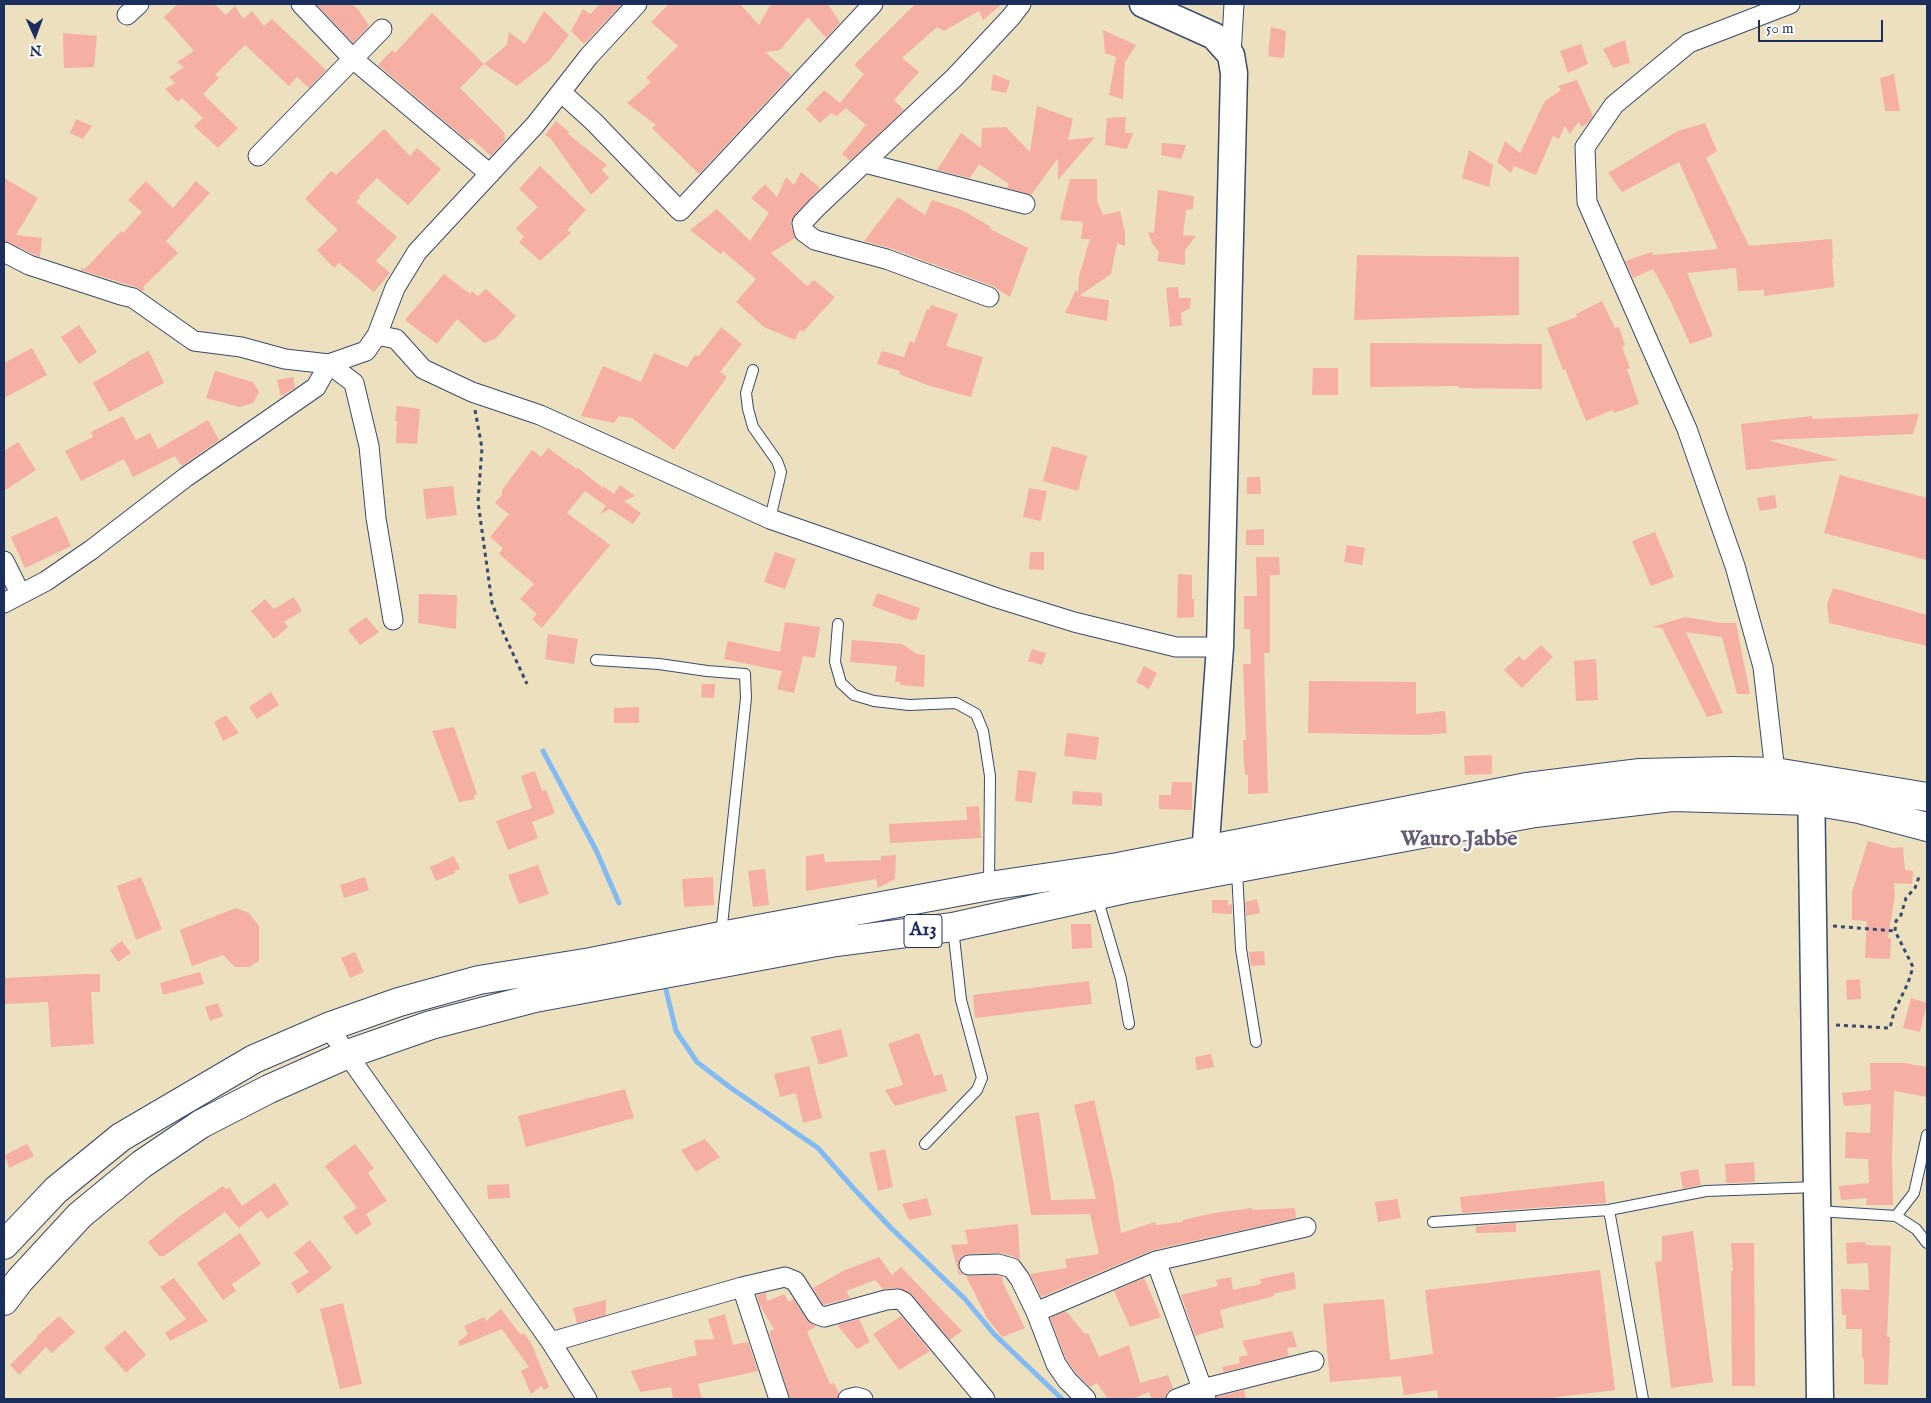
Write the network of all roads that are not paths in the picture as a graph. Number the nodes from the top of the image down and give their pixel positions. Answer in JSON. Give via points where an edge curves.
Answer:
{"nodes":[{"id":1,"x":300,"y":4,"type":"edge"},
{"id":2,"x":637,"y":4,"type":"edge"},
{"id":3,"x":872,"y":4,"type":"edge"},
{"id":4,"x":1020,"y":4,"type":"edge"},
{"id":5,"x":1143,"y":4,"type":"edge"},
{"id":6,"x":1234,"y":4,"type":"edge"},
{"id":7,"x":1790,"y":4,"type":"edge"},
{"id":8,"x":382,"y":29,"type":"dead end"},
{"id":9,"x":1231,"y":55,"type":"junction"},
{"id":10,"x":353,"y":59,"type":"junction"},
{"id":11,"x":561,"y":92,"type":"junction"},
{"id":12,"x":258,"y":156,"type":"dead end"},
{"id":13,"x":865,"y":163,"type":"junction"},
{"id":14,"x":490,"y":174,"type":"junction"},
{"id":15,"x":1025,"y":204,"type":"dead end"},
{"id":16,"x":4,"y":252,"type":"edge"},
{"id":17,"x":989,"y":297,"type":"dead end"},
{"id":18,"x":378,"y":335,"type":"junction"},
{"id":19,"x":329,"y":364,"type":"junction"},
{"id":20,"x":752,"y":370,"type":"dead end"},
{"id":21,"x":770,"y":519,"type":"junction"},
{"id":22,"x":4,"y":561,"type":"edge"},
{"id":23,"x":12,"y":598,"type":"edge"},
{"id":24,"x":393,"y":620,"type":"dead end"},
{"id":25,"x":838,"y":624,"type":"dead end"},
{"id":26,"x":1220,"y":648,"type":"junction"},
{"id":27,"x":596,"y":660,"type":"dead end"},
{"id":28,"x":1775,"y":772,"type":"junction"},
{"id":29,"x":1812,"y":790,"type":"junction"},
{"id":30,"x":1927,"y":797,"type":"edge"},
{"id":31,"x":1927,"y":827,"type":"edge"},
{"id":32,"x":1204,"y":863,"type":"junction"},
{"id":33,"x":1237,"y":870,"type":"junction"},
{"id":34,"x":988,"y":886,"type":"junction"},
{"id":35,"x":1097,"y":896,"type":"junction"},
{"id":36,"x":953,"y":927,"type":"junction"},
{"id":37,"x":721,"y":936,"type":"junction"},
{"id":38,"x":1129,"y":1024,"type":"dead end"},
{"id":39,"x":328,"y":1027,"type":"junction"},
{"id":40,"x":1256,"y":1042,"type":"dead end"},
{"id":41,"x":348,"y":1054,"type":"junction"},
{"id":42,"x":1927,"y":1135,"type":"edge"},
{"id":43,"x":926,"y":1144,"type":"dead end"},
{"id":44,"x":1817,"y":1199,"type":"junction"},
{"id":45,"x":1609,"y":1210,"type":"junction"},
{"id":46,"x":1896,"y":1216,"type":"junction"},
{"id":47,"x":1433,"y":1222,"type":"dead end"},
{"id":48,"x":1306,"y":1228,"type":"dead end"},
{"id":49,"x":1927,"y":1243,"type":"edge"},
{"id":50,"x":4,"y":1245,"type":"edge"},
{"id":51,"x":1156,"y":1261,"type":"junction"},
{"id":52,"x":969,"y":1265,"type":"dead end"},
{"id":53,"x":742,"y":1287,"type":"junction"},
{"id":54,"x":4,"y":1301,"type":"edge"},
{"id":55,"x":1036,"y":1312,"type":"junction"},
{"id":56,"x":551,"y":1342,"type":"junction"},
{"id":57,"x":1314,"y":1361,"type":"dead end"},
{"id":58,"x":1204,"y":1394,"type":"edge"},
{"id":59,"x":587,"y":1399,"type":"edge"},
{"id":60,"x":779,"y":1399,"type":"edge"},
{"id":61,"x":848,"y":1399,"type":"edge"},
{"id":62,"x":863,"y":1399,"type":"edge"},
{"id":63,"x":986,"y":1399,"type":"edge"},
{"id":64,"x":1086,"y":1399,"type":"edge"},
{"id":65,"x":1176,"y":1399,"type":"edge"},
{"id":66,"x":1643,"y":1399,"type":"edge"},
{"id":67,"x":1820,"y":1399,"type":"edge"}],
"edges":[{"from":1,"to":10,"type":"street"},
{"from":2,"to":11,"type":"street"},
{"from":3,"to":11,"type":"street","via":[[680,211]]},
{"from":4,"to":13,"type":"street","via":[[954,78]]},
{"from":5,"to":9,"type":"main road","via":[[1214,36]]},
{"from":6,"to":9,"type":"street"},
{"from":7,"to":28,"type":"street","via":[[1689,43],[1614,105],[1585,147],[1587,202],[1687,429],[1735,566],[1763,667]]},
{"from":8,"to":10,"type":"street"},
{"from":9,"to":26,"type":"main road","via":[[1234,92]]},
{"from":10,"to":12,"type":"street"},
{"from":10,"to":14,"type":"street"},
{"from":11,"to":14,"type":"street"},
{"from":13,"to":15,"type":"street"},
{"from":13,"to":17,"type":"street","via":[[802,223],[804,232],[815,240],[886,259]]},
{"from":14,"to":18,"type":"street","via":[[417,252],[395,288]]},
{"from":16,"to":19,"type":"street","via":[[30,265],[133,298],[194,341]]},
{"from":18,"to":19,"type":"street","via":[[366,351]]},
{"from":18,"to":21,"type":"street","via":[[396,339],[423,369],[472,392],[540,415]]},
{"from":19,"to":23,"type":"street","via":[[316,387],[186,477],[91,550],[46,581]]},
{"from":19,"to":24,"type":"street","via":[[354,383],[369,446],[376,518]]},
{"from":20,"to":21,"type":"lane","via":[[746,393],[753,427],[781,472]]},
{"from":21,"to":26,"type":"street","via":[[1074,622],[1176,646]]},
{"from":22,"to":23,"type":"street"},
{"from":25,"to":34,"type":"lane","via":[[835,662],[841,682],[854,695],[908,705],[956,703],[976,714],[983,731],[990,776]]},
{"from":26,"to":32,"type":"main road"},
{"from":27,"to":37,"type":"lane","via":[[745,674],[746,698]]},
{"from":28,"to":29,"type":"highway","number":"A13"},
{"from":28,"to":32,"type":"highway","number":"A13","via":[[1640,773],[1527,787]]},
{"from":29,"to":30,"type":"highway","number":"A13"},
{"from":29,"to":31,"type":"highway","number":"A13","via":[[1859,810]]},
{"from":29,"to":33,"type":"highway","number":"A13","via":[[1672,797],[1535,813]]},
{"from":29,"to":44,"type":"main road"},
{"from":32,"to":33,"type":"highway","number":"A13"},
{"from":32,"to":34,"type":"highway","number":"A13","via":[[1118,867]]},
{"from":32,"to":35,"type":"highway","number":"A13"},
{"from":33,"to":40,"type":"lane","via":[[1241,949]]},
{"from":34,"to":37,"type":"highway","number":"A13"},
{"from":35,"to":36,"type":"highway","number":"A13"},
{"from":35,"to":38,"type":"lane","via":[[1121,978]]},
{"from":36,"to":41,"type":"highway","number":"A13","via":[[836,942],[535,998],[431,1025]]},
{"from":36,"to":43,"type":"lane","via":[[961,1000],[982,1078],[977,1090]]},
{"from":37,"to":39,"type":"highway","number":"A13","via":[[479,980],[399,1002]]},
{"from":39,"to":41,"type":"street"},
{"from":39,"to":50,"type":"highway","number":"A13","via":[[254,1059],[121,1137],[56,1190]]},
{"from":41,"to":54,"type":"highway","number":"A13","via":[[201,1124],[142,1164],[80,1216]]},
{"from":41,"to":56,"type":"street"},
{"from":42,"to":46,"type":"lane","via":[[1914,1193]]},
{"from":44,"to":45,"type":"lane","via":[[1706,1191]]},
{"from":44,"to":46,"type":"lane"},
{"from":44,"to":67,"type":"main road"},
{"from":45,"to":47,"type":"lane"},
{"from":45,"to":66,"type":"lane"},
{"from":46,"to":49,"type":"lane","via":[[1916,1229]]},
{"from":48,"to":51,"type":"street"},
{"from":51,"to":55,"type":"street"},
{"from":51,"to":58,"type":"street"},
{"from":52,"to":55,"type":"street","via":[[998,1264],[1012,1268]]},
{"from":53,"to":56,"type":"street"},
{"from":53,"to":60,"type":"street"},
{"from":53,"to":63,"type":"street","via":[[790,1278],[816,1314],[824,1317],[898,1299],[915,1313]]},
{"from":55,"to":64,"type":"street","via":[[1056,1364]]},
{"from":56,"to":59,"type":"street"},
{"from":57,"to":58,"type":"street"},
{"from":58,"to":65,"type":"street"},
{"from":61,"to":62,"type":"street"}]}
